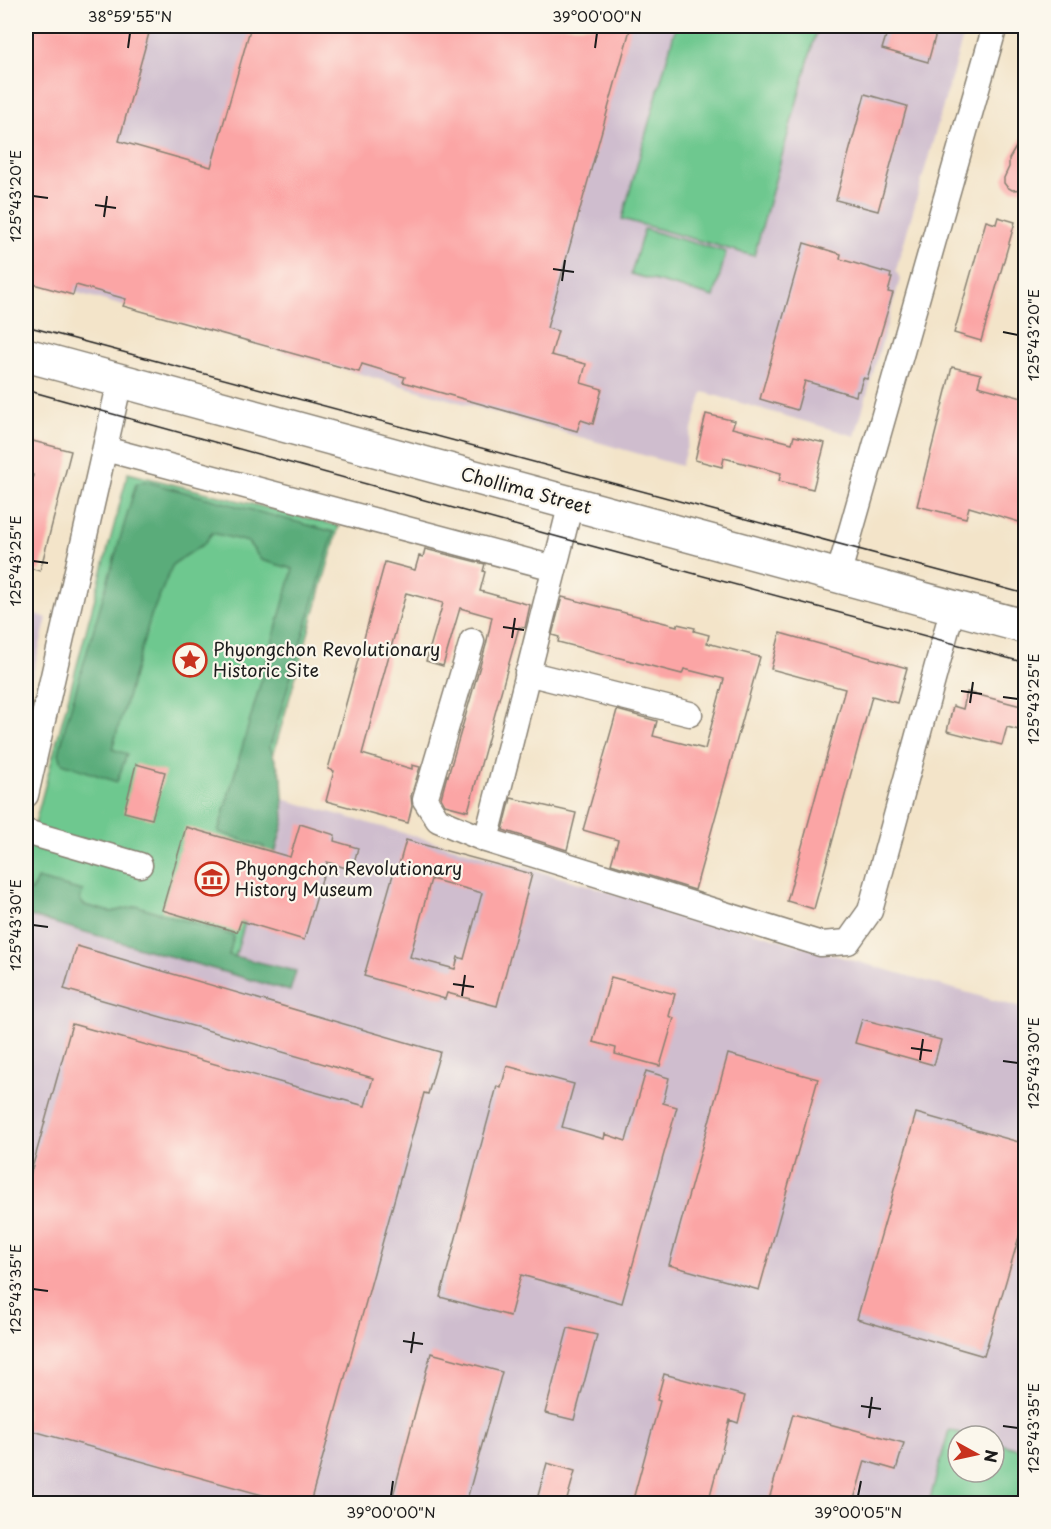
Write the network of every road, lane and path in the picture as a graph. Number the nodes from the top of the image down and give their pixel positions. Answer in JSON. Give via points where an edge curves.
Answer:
{"nodes":[{"id":1,"x":995,"y":26,"type":"edge"},
{"id":2,"x":26,"y":356,"type":"edge"},
{"id":3,"x":120,"y":381,"type":"junction"},
{"id":4,"x":105,"y":449,"type":"junction"},
{"id":5,"x":571,"y":503,"type":"junction"},
{"id":6,"x":554,"y":568,"type":"junction"},
{"id":7,"x":838,"y":576,"type":"junction"},
{"id":8,"x":953,"y":607,"type":"junction"},
{"id":9,"x":1026,"y":627,"type":"edge"},
{"id":10,"x":472,"y":640,"type":"dead end"},
{"id":11,"x":527,"y":673,"type":"junction"},
{"id":12,"x":690,"y":714,"type":"dead end"},
{"id":13,"x":26,"y":795,"type":"edge"},
{"id":14,"x":26,"y":832,"type":"edge"},
{"id":15,"x":486,"y":840,"type":"junction"},
{"id":16,"x":140,"y":865,"type":"dead end"}],
"edges":[{"from":1,"to":7,"type":"street"},
{"from":2,"to":3,"type":"highway","name":"Chollima Street"},
{"from":3,"to":4,"type":"street"},
{"from":3,"to":5,"type":"highway","name":"Chollima Street"},
{"from":4,"to":6,"type":"street"},
{"from":4,"to":13,"type":"street"},
{"from":5,"to":6,"type":"street"},
{"from":5,"to":7,"type":"highway","name":"Chollima Street"},
{"from":6,"to":11,"type":"street"},
{"from":7,"to":8,"type":"highway","name":"Chollima Street"},
{"from":8,"to":9,"type":"highway","name":"Chollima Street"},
{"from":8,"to":15,"type":"street","via":[[870,911],[848,942],[821,944]]},
{"from":10,"to":15,"type":"street","via":[[425,800],[438,820]]},
{"from":11,"to":12,"type":"street"},
{"from":11,"to":15,"type":"street"},
{"from":14,"to":16,"type":"street"}]}
